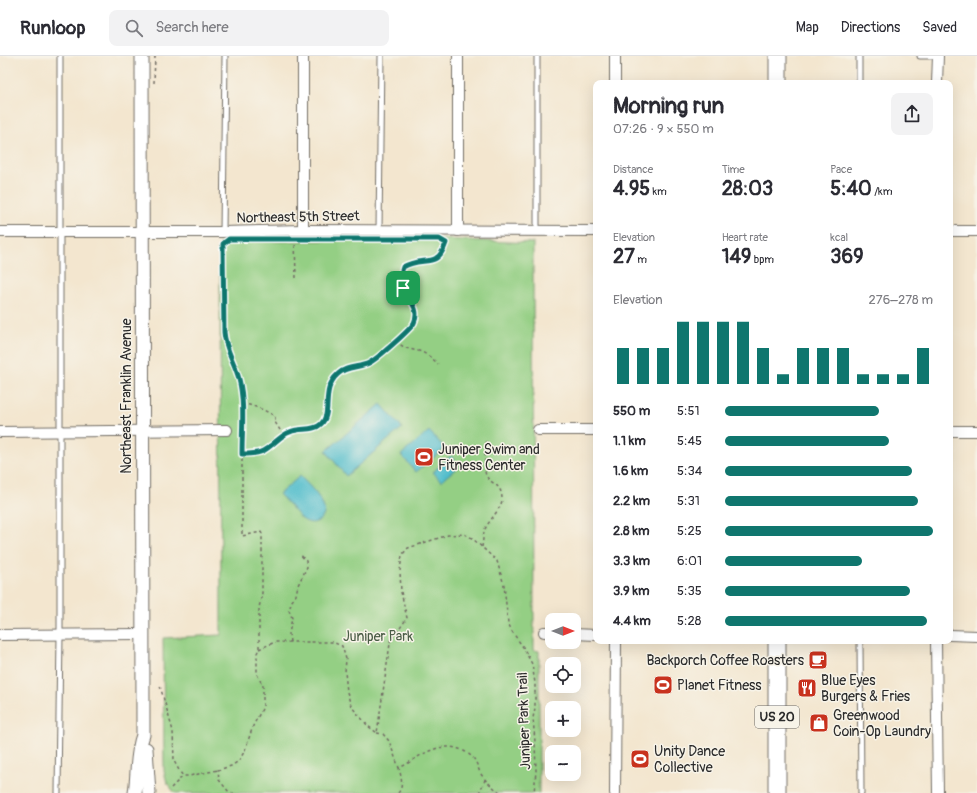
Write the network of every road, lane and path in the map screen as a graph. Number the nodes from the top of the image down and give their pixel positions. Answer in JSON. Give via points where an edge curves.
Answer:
{"nodes":[{"id":1,"x":60,"y":56,"type":"edge"},
{"id":2,"x":142,"y":56,"type":"edge"},
{"id":3,"x":225,"y":56,"type":"edge"},
{"id":4,"x":303,"y":56,"type":"edge"},
{"id":5,"x":381,"y":56,"type":"edge"},
{"id":6,"x":458,"y":56,"type":"edge"},
{"id":7,"x":537,"y":56,"type":"edge"},
{"id":8,"x":615,"y":56,"type":"edge"},
{"id":9,"x":778,"y":56,"type":"edge"},
{"id":10,"x":859,"y":56,"type":"edge"},
{"id":11,"x":920,"y":56,"type":"edge"},
{"id":12,"x":938,"y":56,"type":"edge"},
{"id":13,"x":615,"y":80,"type":"edge"},
{"id":14,"x":778,"y":80,"type":"edge"},
{"id":15,"x":859,"y":80,"type":"edge"},
{"id":16,"x":937,"y":80,"type":"edge"},
{"id":17,"x":302,"y":230,"type":"junction"},
{"id":18,"x":379,"y":230,"type":"junction"},
{"id":19,"x":59,"y":231,"type":"junction"},
{"id":20,"x":458,"y":231,"type":"junction"},
{"id":21,"x":593,"y":231,"type":"edge"},
{"id":22,"x":953,"y":231,"type":"edge"},
{"id":23,"x":977,"y":231,"type":"edge"},
{"id":24,"x":0,"y":232,"type":"edge"},
{"id":25,"x":142,"y":232,"type":"junction"},
{"id":26,"x":538,"y":232,"type":"junction"},
{"id":27,"x":226,"y":236,"type":"junction"},
{"id":28,"x":295,"y":239,"type":"dead end"},
{"id":29,"x":439,"y":239,"type":"dead end"},
{"id":30,"x":296,"y":278,"type":"dead end"},
{"id":31,"x":397,"y":340,"type":"junction"},
{"id":32,"x":438,"y":364,"type":"dead end"},
{"id":33,"x":242,"y":404,"type":"junction"},
{"id":34,"x":227,"y":430,"type":"dead end"},
{"id":35,"x":538,"y":430,"type":"dead end"},
{"id":36,"x":593,"y":430,"type":"edge"},
{"id":37,"x":142,"y":431,"type":"junction"},
{"id":38,"x":953,"y":431,"type":"edge"},
{"id":39,"x":977,"y":431,"type":"edge"},
{"id":40,"x":0,"y":432,"type":"edge"},
{"id":41,"x":60,"y":432,"type":"junction"},
{"id":42,"x":282,"y":436,"type":"junction"},
{"id":43,"x":487,"y":439,"type":"dead end"},
{"id":44,"x":242,"y":454,"type":"junction"},
{"id":45,"x":482,"y":547,"type":"junction"},
{"id":46,"x":300,"y":554,"type":"dead end"},
{"id":47,"x":143,"y":634,"type":"junction"},
{"id":48,"x":581,"y":634,"type":"edge"},
{"id":49,"x":0,"y":635,"type":"edge"},
{"id":50,"x":60,"y":635,"type":"junction"},
{"id":51,"x":593,"y":635,"type":"edge"},
{"id":52,"x":953,"y":635,"type":"edge"},
{"id":53,"x":977,"y":636,"type":"edge"},
{"id":54,"x":290,"y":642,"type":"junction"},
{"id":55,"x":616,"y":644,"type":"edge"},
{"id":56,"x":777,"y":644,"type":"edge"},
{"id":57,"x":860,"y":644,"type":"edge"},
{"id":58,"x":936,"y":644,"type":"edge"},
{"id":59,"x":259,"y":649,"type":"junction"},
{"id":60,"x":160,"y":686,"type":"dead end"},
{"id":61,"x":377,"y":733,"type":"junction"},
{"id":62,"x":143,"y":735,"type":"junction"},
{"id":63,"x":399,"y":768,"type":"junction"},
{"id":64,"x":218,"y":770,"type":"junction"},
{"id":65,"x":184,"y":776,"type":"junction"},
{"id":66,"x":485,"y":780,"type":"junction"},
{"id":67,"x":171,"y":788,"type":"dead end"},
{"id":68,"x":58,"y":793,"type":"edge"},
{"id":69,"x":136,"y":793,"type":"edge"},
{"id":70,"x":149,"y":793,"type":"edge"},
{"id":71,"x":234,"y":793,"type":"edge"},
{"id":72,"x":398,"y":793,"type":"edge"},
{"id":73,"x":479,"y":793,"type":"edge"},
{"id":74,"x":501,"y":793,"type":"edge"},
{"id":75,"x":534,"y":793,"type":"edge"},
{"id":76,"x":615,"y":793,"type":"edge"},
{"id":77,"x":777,"y":793,"type":"edge"},
{"id":78,"x":861,"y":793,"type":"edge"},
{"id":79,"x":938,"y":793,"type":"edge"}],
"edges":[{"from":1,"to":19,"type":"lane"},
{"from":2,"to":25,"type":"street","name":"Northeast Franklin Avenue"},
{"from":3,"to":27,"type":"lane"},
{"from":4,"to":17,"type":"street"},
{"from":5,"to":18,"type":"lane"},
{"from":6,"to":20,"type":"street"},
{"from":7,"to":26,"type":"lane"},
{"from":8,"to":13,"type":"street"},
{"from":9,"to":14,"type":"main road"},
{"from":10,"to":15,"type":"lane"},
{"from":11,"to":12,"type":"lane"},
{"from":12,"to":16,"type":"street"},
{"from":17,"to":18,"type":"street","name":"Northeast 5th Street"},
{"from":17,"to":27,"type":"street","name":"Northeast 5th Street"},
{"from":18,"to":20,"type":"street","name":"Northeast 5th Street"},
{"from":19,"to":24,"type":"street","name":"Northeast 5th Street"},
{"from":19,"to":25,"type":"street","name":"Northeast 5th Street"},
{"from":19,"to":41,"type":"lane"},
{"from":20,"to":26,"type":"street","name":"Northeast 5th Street"},
{"from":21,"to":26,"type":"street","name":"Northeast 5th Street"},
{"from":22,"to":23,"type":"street"},
{"from":25,"to":27,"type":"street","name":"Northeast 5th Street"},
{"from":25,"to":37,"type":"street","name":"Northeast Franklin Avenue"},
{"from":27,"to":33,"type":"path","via":[[223,244],[224,332],[239,378]]},
{"from":28,"to":30,"type":"path"},
{"from":29,"to":31,"type":"path","via":[[446,243],[435,259],[403,267],[400,278],[416,315],[410,329]]},
{"from":31,"to":32,"type":"path","via":[[405,348],[424,353]]},
{"from":31,"to":42,"type":"path","via":[[377,358],[337,375],[331,382],[326,417],[322,424],[316,428],[300,429]]},
{"from":33,"to":42,"type":"path","via":[[259,407],[275,416]]},
{"from":33,"to":44,"type":"path"},
{"from":34,"to":37,"type":"street"},
{"from":35,"to":36,"type":"street"},
{"from":37,"to":41,"type":"street"},
{"from":37,"to":47,"type":"street","name":"Northeast Franklin Avenue"},
{"from":38,"to":39,"type":"street"},
{"from":40,"to":41,"type":"street"},
{"from":41,"to":50,"type":"lane"},
{"from":42,"to":44,"type":"path","via":[[263,451]]},
{"from":43,"to":45,"type":"path","via":[[484,466],[486,476],[500,488],[502,497],[501,505],[484,530]]},
{"from":44,"to":59,"type":"path","via":[[242,536],[260,532],[262,534]]},
{"from":45,"to":61,"type":"path","name":"Juniper Park Trail","via":[[472,538],[456,533],[408,548],[402,555],[401,592],[406,618],[398,631],[390,637]]},
{"from":45,"to":75,"type":"path","name":"Juniper Park Trail","via":[[497,561],[504,585],[508,623],[532,664],[535,683],[535,708],[532,718],[536,771]]},
{"from":46,"to":54,"type":"path","via":[[306,561],[306,567],[289,610],[292,618]]},
{"from":47,"to":50,"type":"street"},
{"from":47,"to":62,"type":"street","name":"Northeast Franklin Avenue"},
{"from":48,"to":51,"type":"street"},
{"from":49,"to":50,"type":"street"},
{"from":50,"to":68,"type":"lane"},
{"from":52,"to":53,"type":"street"},
{"from":54,"to":59,"type":"path","via":[[275,642]]},
{"from":54,"to":61,"type":"path","via":[[332,642],[342,646],[346,658],[344,672],[351,706]]},
{"from":55,"to":76,"type":"street"},
{"from":56,"to":77,"type":"main road","number":"US 20"},
{"from":57,"to":78,"type":"lane"},
{"from":58,"to":79,"type":"street"},
{"from":59,"to":64,"type":"path","via":[[257,674],[263,686],[263,707],[239,761]]},
{"from":60,"to":65,"type":"path","via":[[173,731],[174,761]]},
{"from":61,"to":63,"type":"path","via":[[383,734],[389,741]]},
{"from":62,"to":69,"type":"street","name":"Northeast Franklin Avenue","via":[[139,746]]},
{"from":62,"to":70,"type":"street","name":"Northeast Franklin Avenue","via":[[146,744]]},
{"from":63,"to":66,"type":"path","via":[[431,750],[454,747],[461,748],[474,760]]},
{"from":63,"to":72,"type":"path","via":[[401,781]]},
{"from":64,"to":65,"type":"path"},
{"from":64,"to":71,"type":"path","via":[[219,780]]},
{"from":65,"to":67,"type":"path"},
{"from":66,"to":73,"type":"path"},
{"from":66,"to":74,"type":"path"},
{"from":69,"to":70,"type":"street"}]}
